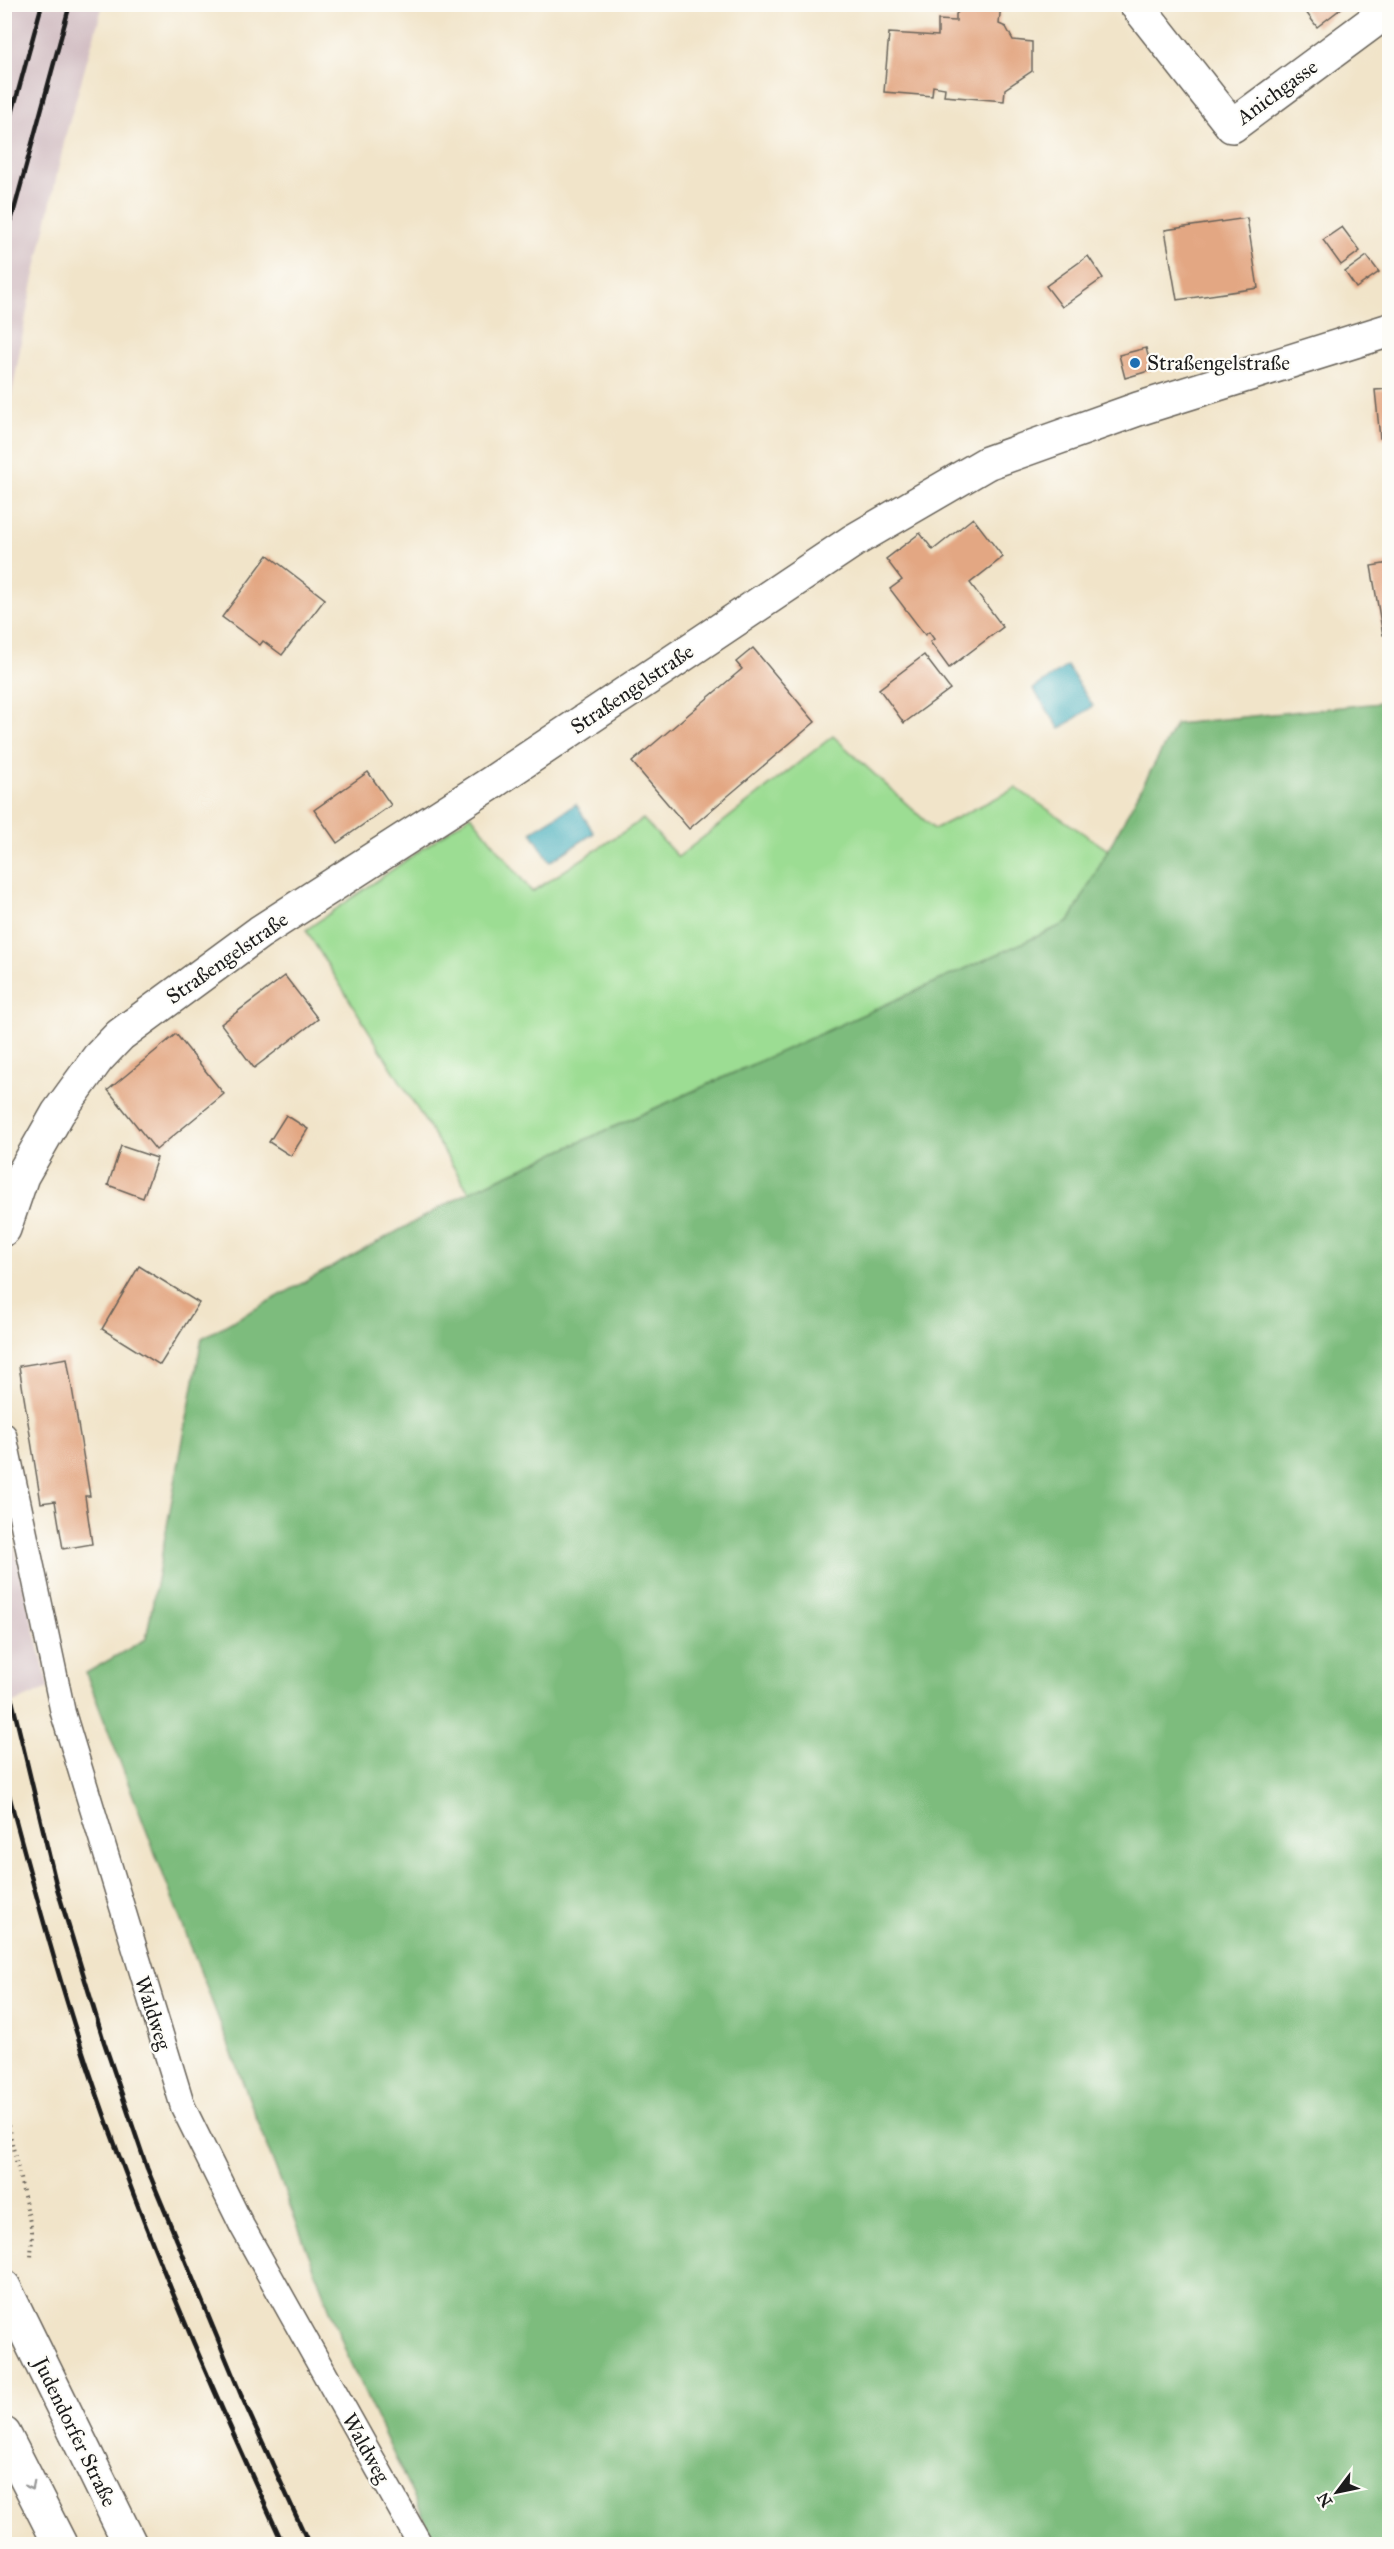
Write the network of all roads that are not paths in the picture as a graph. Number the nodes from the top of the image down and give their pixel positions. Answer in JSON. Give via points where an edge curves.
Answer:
{"nodes":[{"id":1,"x":1136,"y":4,"type":"edge"},
{"id":2,"x":1389,"y":9,"type":"edge"},
{"id":3,"x":1389,"y":330,"type":"edge"},
{"id":4,"x":4,"y":1229,"type":"edge"},
{"id":5,"x":4,"y":1435,"type":"edge"},
{"id":6,"x":4,"y":2287,"type":"edge"},
{"id":7,"x":4,"y":2434,"type":"edge"},
{"id":8,"x":60,"y":2544,"type":"edge"},
{"id":9,"x":130,"y":2544,"type":"edge"},
{"id":10,"x":420,"y":2544,"type":"edge"}],
"edges":[{"from":1,"to":2,"type":"street","name":"Anichgasse","via":[[1232,126]]},
{"from":3,"to":4,"type":"street","name":"Straßengelstraße","via":[[1138,409],[987,463],[853,541],[490,784],[260,932],[120,1035],[58,1113],[22,1176]]},
{"from":5,"to":10,"type":"lane","name":"Waldweg","via":[[63,1713],[183,2107],[242,2226]]},
{"from":6,"to":9,"type":"street","name":"Judendorfer Straße"},
{"from":7,"to":8,"type":"street","one_way":true}]}
